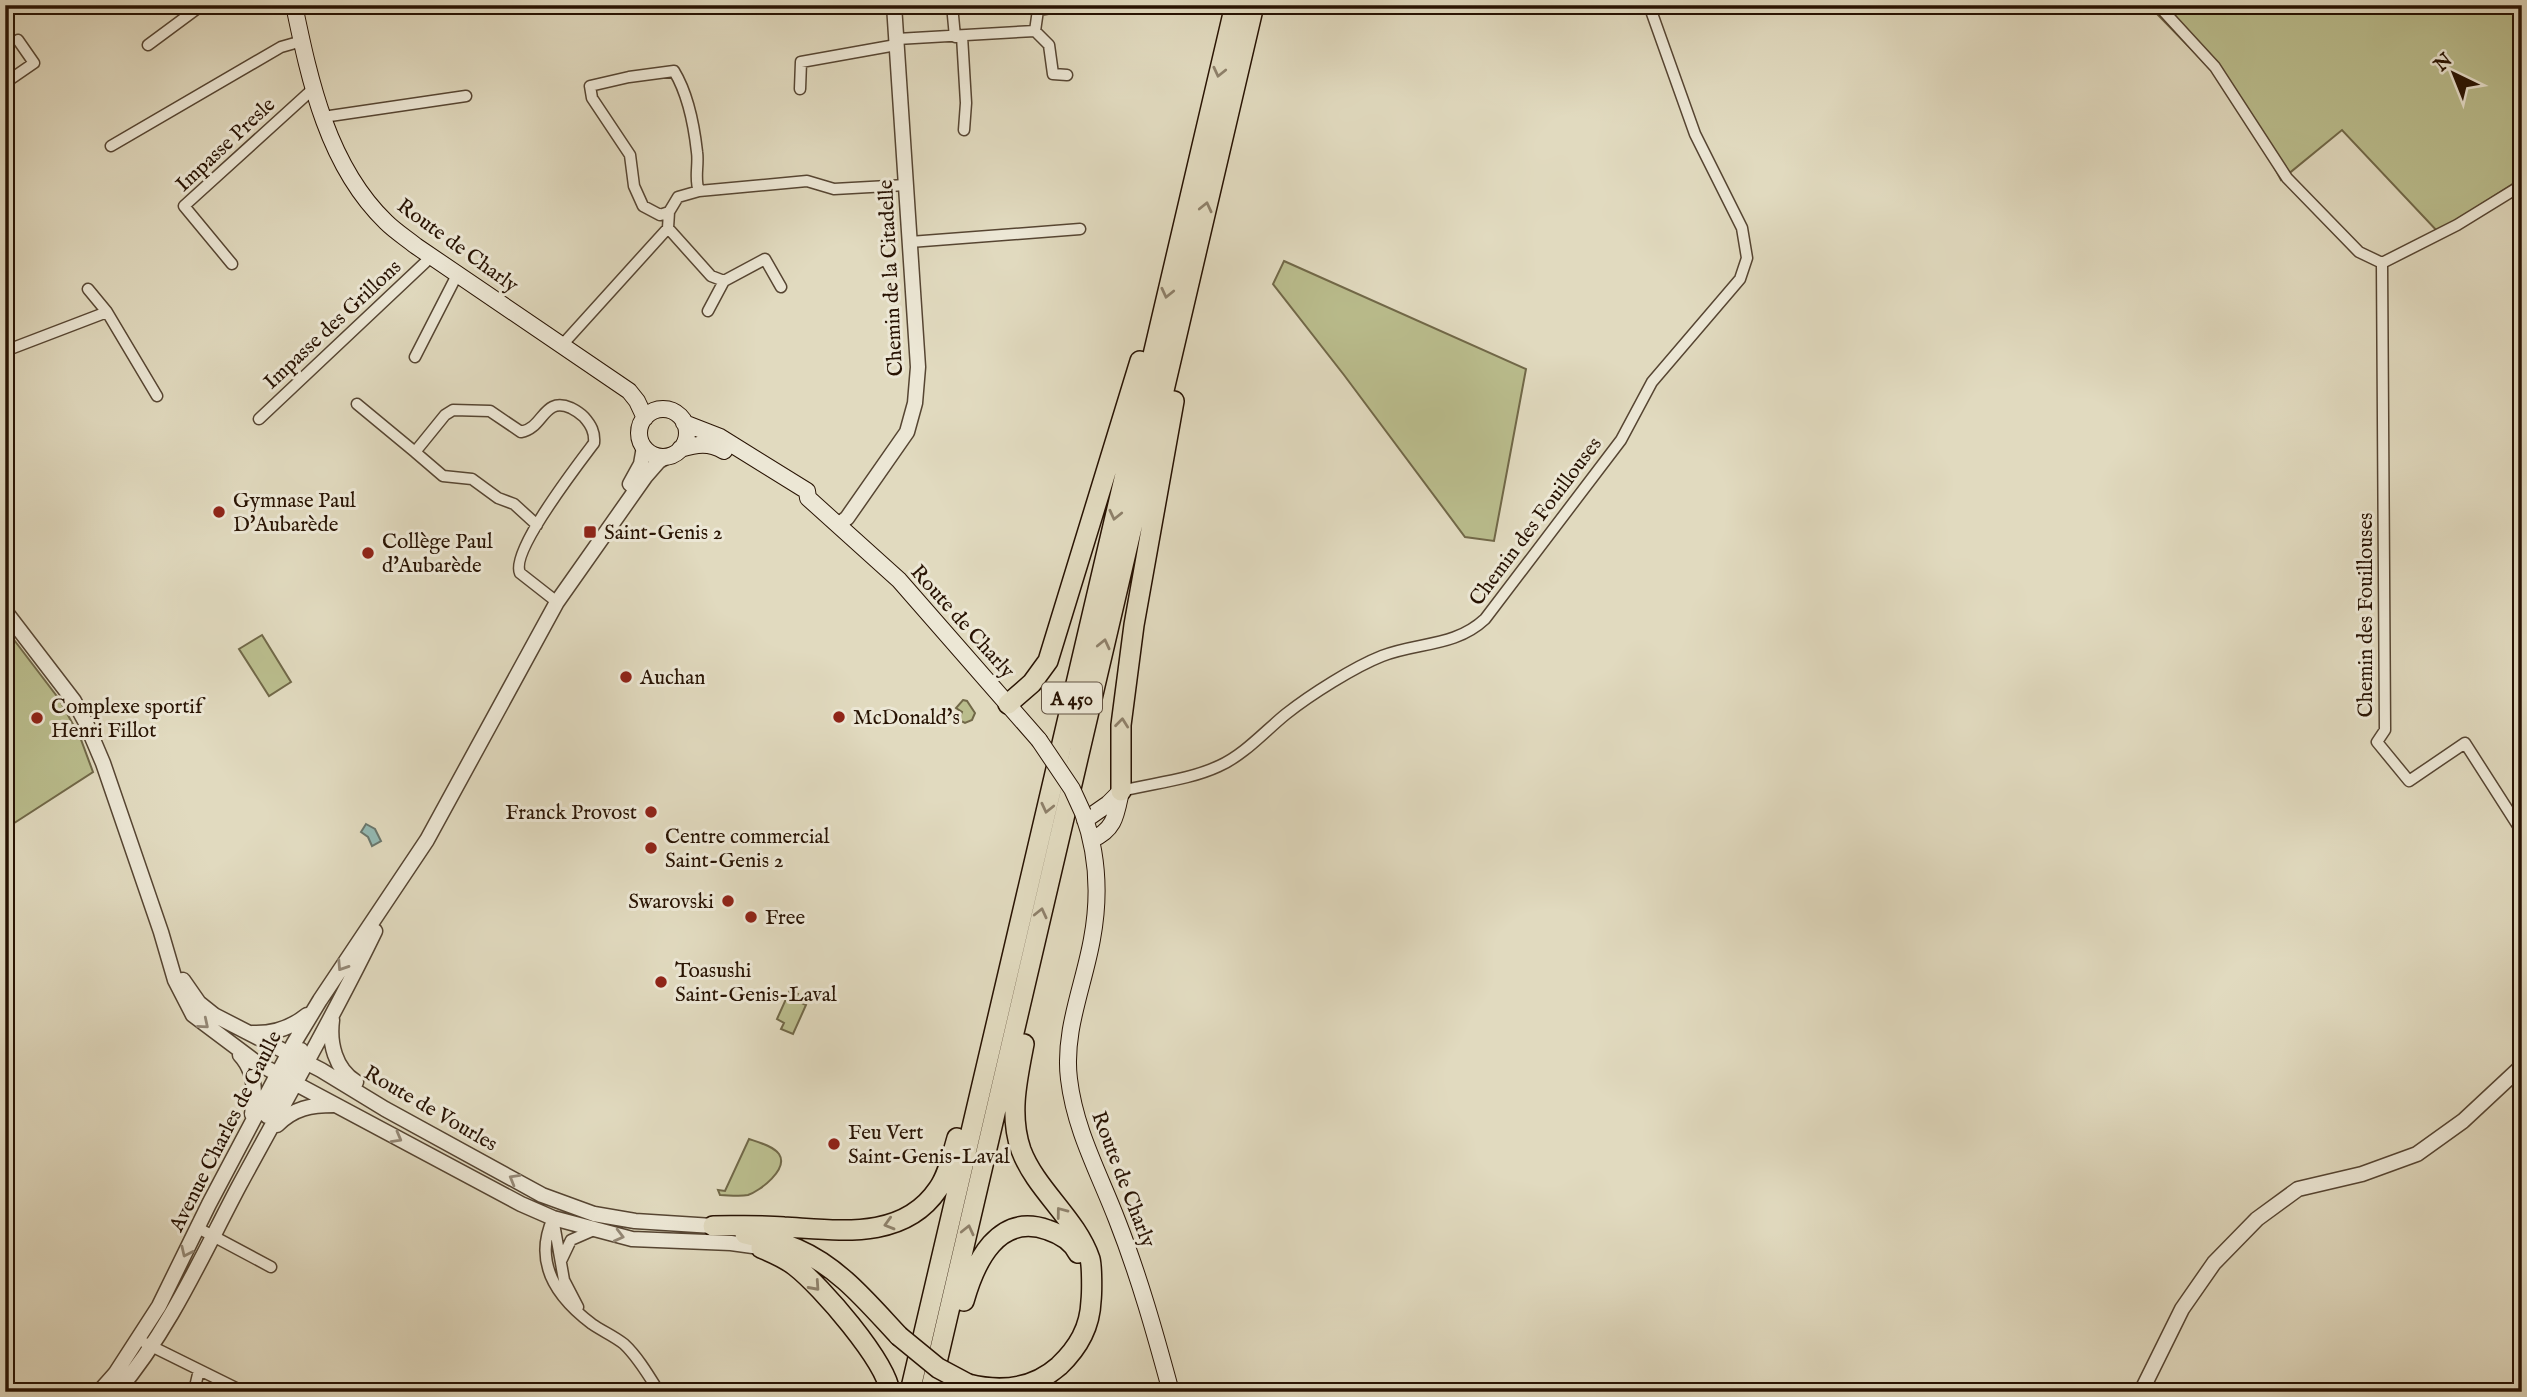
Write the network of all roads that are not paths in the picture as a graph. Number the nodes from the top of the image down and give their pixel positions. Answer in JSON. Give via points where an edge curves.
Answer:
{"nodes":[{"id":1,"x":202,"y":5,"type":"edge"},
{"id":2,"x":295,"y":5,"type":"edge"},
{"id":3,"x":894,"y":5,"type":"edge"},
{"id":4,"x":952,"y":5,"type":"edge"},
{"id":5,"x":1071,"y":5,"type":"edge"},
{"id":6,"x":1235,"y":5,"type":"edge"},
{"id":7,"x":1254,"y":5,"type":"edge"},
{"id":8,"x":1649,"y":5,"type":"edge"},
{"id":9,"x":2158,"y":5,"type":"edge"},
{"id":10,"x":1035,"y":32,"type":"junction"},
{"id":11,"x":958,"y":37,"type":"junction"},
{"id":12,"x":18,"y":40,"type":"dead end"},
{"id":13,"x":302,"y":41,"type":"junction"},
{"id":14,"x":897,"y":42,"type":"junction"},
{"id":15,"x":148,"y":45,"type":"dead end"},
{"id":16,"x":1067,"y":75,"type":"dead end"},
{"id":17,"x":5,"y":83,"type":"edge"},
{"id":18,"x":314,"y":88,"type":"junction"},
{"id":19,"x":800,"y":89,"type":"dead end"},
{"id":20,"x":466,"y":96,"type":"dead end"},
{"id":21,"x":323,"y":117,"type":"junction"},
{"id":22,"x":964,"y":130,"type":"dead end"},
{"id":23,"x":111,"y":146,"type":"dead end"},
{"id":24,"x":906,"y":185,"type":"junction"},
{"id":25,"x":2522,"y":186,"type":"edge"},
{"id":26,"x":699,"y":191,"type":"junction"},
{"id":27,"x":668,"y":212,"type":"junction"},
{"id":28,"x":668,"y":228,"type":"junction"},
{"id":29,"x":1080,"y":229,"type":"dead end"},
{"id":30,"x":910,"y":242,"type":"junction"},
{"id":31,"x":432,"y":256,"type":"junction"},
{"id":32,"x":2382,"y":263,"type":"junction"},
{"id":33,"x":232,"y":264,"type":"dead end"},
{"id":34,"x":458,"y":273,"type":"junction"},
{"id":35,"x":724,"y":281,"type":"junction"},
{"id":36,"x":781,"y":287,"type":"dead end"},
{"id":37,"x":88,"y":289,"type":"dead end"},
{"id":38,"x":1185,"y":298,"type":"junction"},
{"id":39,"x":708,"y":311,"type":"dead end"},
{"id":40,"x":107,"y":312,"type":"junction"},
{"id":41,"x":1161,"y":322,"type":"junction"},
{"id":42,"x":562,"y":344,"type":"junction"},
{"id":43,"x":5,"y":351,"type":"edge"},
{"id":44,"x":415,"y":357,"type":"dead end"},
{"id":45,"x":157,"y":396,"type":"dead end"},
{"id":46,"x":357,"y":404,"type":"dead end"},
{"id":47,"x":660,"y":410,"type":"junction"},
{"id":48,"x":645,"y":418,"type":"junction"},
{"id":49,"x":259,"y":419,"type":"dead end"},
{"id":50,"x":684,"y":423,"type":"junction"},
{"id":51,"x":644,"y":447,"type":"junction"},
{"id":52,"x":415,"y":452,"type":"junction"},
{"id":53,"x":673,"y":453,"type":"junction"},
{"id":54,"x":808,"y":498,"type":"junction"},
{"id":55,"x":839,"y":524,"type":"junction"},
{"id":56,"x":537,"y":525,"type":"junction"},
{"id":57,"x":553,"y":600,"type":"junction"},
{"id":58,"x":5,"y":611,"type":"edge"},
{"id":59,"x":1008,"y":704,"type":"junction"},
{"id":60,"x":1121,"y":791,"type":"junction"},
{"id":61,"x":1084,"y":816,"type":"junction"},
{"id":62,"x":2522,"y":831,"type":"edge"},
{"id":63,"x":1091,"y":840,"type":"junction"},
{"id":64,"x":393,"y":892,"type":"junction"},
{"id":65,"x":166,"y":951,"type":"junction"},
{"id":66,"x":1032,"y":951,"type":"junction"},
{"id":67,"x":320,"y":1000,"type":"junction"},
{"id":68,"x":333,"y":1015,"type":"junction"},
{"id":69,"x":996,"y":1024,"type":"junction"},
{"id":70,"x":244,"y":1032,"type":"junction"},
{"id":71,"x":232,"y":1046,"type":"junction"},
{"id":72,"x":2522,"y":1066,"type":"edge"},
{"id":73,"x":293,"y":1069,"type":"junction"},
{"id":74,"x":338,"y":1104,"type":"junction"},
{"id":75,"x":385,"y":1109,"type":"junction"},
{"id":76,"x":250,"y":1126,"type":"junction"},
{"id":77,"x":268,"y":1134,"type":"junction"},
{"id":78,"x":252,"y":1163,"type":"junction"},
{"id":79,"x":486,"y":1164,"type":"junction"},
{"id":80,"x":497,"y":1191,"type":"junction"},
{"id":81,"x":542,"y":1195,"type":"junction"},
{"id":82,"x":594,"y":1214,"type":"junction"},
{"id":83,"x":552,"y":1218,"type":"junction"},
{"id":84,"x":713,"y":1226,"type":"junction"},
{"id":85,"x":198,"y":1228,"type":"junction"},
{"id":86,"x":594,"y":1230,"type":"junction"},
{"id":87,"x":213,"y":1236,"type":"junction"},
{"id":88,"x":768,"y":1244,"type":"junction"},
{"id":89,"x":560,"y":1263,"type":"junction"},
{"id":90,"x":271,"y":1267,"type":"dead end"},
{"id":91,"x":1090,"y":1271,"type":"junction"},
{"id":92,"x":583,"y":1315,"type":"junction"},
{"id":93,"x":145,"y":1343,"type":"junction"},
{"id":94,"x":199,"y":1370,"type":"junction"},
{"id":95,"x":99,"y":1392,"type":"edge"},
{"id":96,"x":117,"y":1392,"type":"edge"},
{"id":97,"x":197,"y":1392,"type":"edge"},
{"id":98,"x":244,"y":1392,"type":"edge"},
{"id":99,"x":659,"y":1392,"type":"edge"},
{"id":100,"x":890,"y":1392,"type":"edge"},
{"id":101,"x":910,"y":1392,"type":"edge"},
{"id":102,"x":930,"y":1392,"type":"edge"},
{"id":103,"x":939,"y":1392,"type":"edge"},
{"id":104,"x":1171,"y":1392,"type":"edge"},
{"id":105,"x":2141,"y":1392,"type":"edge"}],
"edges":[{"from":1,"to":15,"type":"street"},
{"from":2,"to":13,"type":"main road","name":"Route de Charly"},
{"from":3,"to":14,"type":"street","name":"Chemin de la Citadelle"},
{"from":4,"to":11,"type":"street"},
{"from":5,"to":10,"type":"street","via":[[1038,10]]},
{"from":6,"to":41,"type":"highway","number":"A 450","one_way":true},
{"from":38,"to":7,"type":"highway","number":"A 450","one_way":true},
{"from":8,"to":60,"type":"street","name":"Chemin des Fouillouses","via":[[1695,134],[1742,228],[1747,258],[1740,279],[1652,382],[1622,440],[1476,627],[1450,640],[1381,656],[1320,690],[1220,766]]},
{"from":9,"to":32,"type":"street","via":[[2215,67],[2287,178],[2359,251]]},
{"from":10,"to":11,"type":"street"},
{"from":10,"to":16,"type":"street","via":[[1049,45],[1053,74]]},
{"from":11,"to":14,"type":"street"},
{"from":11,"to":22,"type":"street","via":[[966,103]]},
{"from":12,"to":17,"type":"street","via":[[34,62]]},
{"from":13,"to":18,"type":"main road","name":"Route de Charly"},
{"from":13,"to":23,"type":"street","via":[[281,47]]},
{"from":14,"to":19,"type":"street","via":[[801,62]]},
{"from":14,"to":24,"type":"street","name":"Chemin de la Citadelle"},
{"from":18,"to":21,"type":"main road","name":"Route de Charly"},
{"from":18,"to":33,"type":"street","name":"Impasse Presle","via":[[184,206]]},
{"from":20,"to":21,"type":"street"},
{"from":21,"to":31,"type":"main road","name":"Route de Charly","via":[[344,166],[363,195],[386,223]]},
{"from":24,"to":26,"type":"street","via":[[834,189],[807,181]]},
{"from":24,"to":30,"type":"street","name":"Chemin de la Citadelle"},
{"from":25,"to":32,"type":"street"},
{"from":26,"to":27,"type":"street","via":[[678,197]]},
{"from":26,"to":27,"type":"street","via":[[684,87],[674,71],[590,86],[592,98],[630,155],[634,186],[643,206],[660,215]]},
{"from":27,"to":28,"type":"street"},
{"from":28,"to":35,"type":"street","via":[[711,276]]},
{"from":28,"to":42,"type":"street"},
{"from":29,"to":30,"type":"street"},
{"from":30,"to":55,"type":"street","name":"Chemin de la Citadelle","via":[[918,367],[915,403],[907,432]]},
{"from":31,"to":34,"type":"main road","name":"Route de Charly"},
{"from":31,"to":49,"type":"street","name":"Impasse des Grillons"},
{"from":32,"to":62,"type":"street","name":"Chemin des Fouillouses","via":[[2385,730],[2377,742],[2409,781],[2465,743]]},
{"from":34,"to":42,"type":"main road","name":"Route de Charly"},
{"from":34,"to":44,"type":"street"},
{"from":35,"to":36,"type":"street","via":[[765,259]]},
{"from":35,"to":39,"type":"street"},
{"from":37,"to":40,"type":"street"},
{"from":60,"to":38,"type":"highway","one_way":true,"via":[[1121,725],[1134,625],[1193,314]]},
{"from":66,"to":38,"type":"highway","number":"A 450","one_way":true},
{"from":40,"to":43,"type":"street"},
{"from":40,"to":45,"type":"street"},
{"from":41,"to":59,"type":"highway","via":[[1148,336],[1048,662]]},
{"from":41,"to":69,"type":"highway","number":"A 450","one_way":true},
{"from":42,"to":47,"type":"main road","name":"Route de Charly","via":[[635,383]]},
{"from":42,"to":48,"type":"main road","name":"Route de Charly","via":[[629,391]]},
{"from":46,"to":52,"type":"street"},
{"from":47,"to":48,"type":"main road"},
{"from":47,"to":50,"type":"main road","via":[[674,412]]},
{"from":48,"to":51,"type":"main road","via":[[639,433]]},
{"from":50,"to":53,"type":"main road","via":[[686,437]]},
{"from":50,"to":54,"type":"main road","name":"Route de Charly","via":[[719,437],[807,491]]},
{"from":51,"to":53,"type":"main road","via":[[654,455]]},
{"from":51,"to":57,"type":"street","name":"Avenue Charles de Gaulle","via":[[636,476]]},
{"from":52,"to":56,"type":"street","via":[[443,476],[472,479],[514,504]]},
{"from":52,"to":56,"type":"street","via":[[453,410],[490,411],[521,432],[532,428],[552,406],[560,404],[580,412],[593,432],[594,443]]},
{"from":53,"to":54,"type":"main road","name":"Route de Charly","via":[[698,443],[716,446],[800,499]]},
{"from":53,"to":57,"type":"street","name":"Avenue Charles de Gaulle","via":[[650,471]]},
{"from":54,"to":55,"type":"main road","name":"Route de Charly"},
{"from":55,"to":59,"type":"main road","name":"Route de Charly","via":[[900,580]]},
{"from":56,"to":57,"type":"street","via":[[518,569]]},
{"from":57,"to":64,"type":"street","name":"Avenue Charles de Gaulle","via":[[428,840]]},
{"from":58,"to":65,"type":"street","name":"Route de Vourles","via":[[86,723]]},
{"from":59,"to":61,"type":"main road","name":"Route de Charly","bridge":true,"via":[[1040,740]]},
{"from":60,"to":61,"type":"main road"},
{"from":60,"to":63,"type":"main road","via":[[1112,825]]},
{"from":61,"to":63,"type":"main road","name":"Route de Charly"},
{"from":63,"to":104,"type":"main road","name":"Route de Charly","via":[[1097,896],[1093,939],[1071,1026],[1069,1078],[1080,1133],[1141,1284]]},
{"from":64,"to":67,"type":"street","name":"Avenue Charles de Gaulle","one_way":true},
{"from":64,"to":68,"type":"street","name":"Avenue Charles de Gaulle"},
{"from":65,"to":70,"type":"street","name":"Route de Vourles","via":[[199,1003]]},
{"from":65,"to":71,"type":"street","name":"Route de Vourles","one_way":true,"via":[[174,980],[193,1014]]},
{"from":91,"to":66,"type":"highway","one_way":true,"via":[[1082,1242],[1029,1167],[1016,1129],[1016,1088],[1038,967]]},
{"from":102,"to":66,"type":"highway","number":"A 450","one_way":true},
{"from":67,"to":70,"type":"street","via":[[287,1028]]},
{"from":67,"to":73,"type":"street","via":[[314,1026]]},
{"from":68,"to":73,"type":"street","name":"Avenue Charles de Gaulle"},
{"from":68,"to":75,"type":"street","via":[[332,1042],[342,1070]]},
{"from":69,"to":84,"type":"highway","one_way":true,"via":[[983,1039],[947,1172],[928,1202],[913,1214],[872,1229]]},
{"from":69,"to":101,"type":"highway","number":"A 450"},
{"from":70,"to":73,"type":"street","name":"Route de Vourles"},
{"from":71,"to":73,"type":"street","via":[[244,1046]]},
{"from":71,"to":76,"type":"street","via":[[246,1061],[253,1079]]},
{"from":72,"to":105,"type":"street","via":[[2463,1121],[2417,1154],[2298,1189],[2257,1219],[2214,1263],[2182,1309]]},
{"from":73,"to":74,"type":"street","name":"Route de Vourles"},
{"from":73,"to":75,"type":"street","name":"Route de Vourles","via":[[349,1086]]},
{"from":73,"to":76,"type":"street","name":"Avenue Charles de Gaulle"},
{"from":73,"to":77,"type":"street","name":"Avenue Charles de Gaulle"},
{"from":73,"to":78,"type":"street","via":[[260,1129]]},
{"from":74,"to":77,"type":"street","via":[[296,1110]]},
{"from":74,"to":80,"type":"street","name":"Route de Vourles","one_way":true},
{"from":75,"to":79,"type":"street","name":"Route de Vourles"},
{"from":76,"to":85,"type":"street","name":"Avenue Charles de Gaulle"},
{"from":77,"to":78,"type":"street","name":"Avenue Charles de Gaulle"},
{"from":78,"to":87,"type":"street","name":"Avenue Charles de Gaulle"},
{"from":79,"to":80,"type":"street"},
{"from":81,"to":79,"type":"street","name":"Route de Vourles","one_way":true},
{"from":80,"to":83,"type":"street","name":"Route de Vourles"},
{"from":81,"to":82,"type":"street","name":"Route de Vourles"},
{"from":81,"to":83,"type":"street"},
{"from":82,"to":83,"type":"street","via":[[572,1211]]},
{"from":82,"to":84,"type":"street","name":"Route de Vourles"},
{"from":83,"to":86,"type":"street","name":"Route de Vourles"},
{"from":83,"to":89,"type":"street"},
{"from":83,"to":92,"type":"street","via":[[544,1253],[556,1288]]},
{"from":84,"to":88,"type":"highway"},
{"from":85,"to":87,"type":"street"},
{"from":85,"to":93,"type":"street","name":"Avenue Charles de Gaulle","one_way":true},
{"from":86,"to":88,"type":"street","name":"Route de Vourles","one_way":true,"via":[[632,1239]]},
{"from":86,"to":89,"type":"street","via":[[571,1240]]},
{"from":87,"to":90,"type":"street"},
{"from":87,"to":93,"type":"street","name":"Avenue Charles de Gaulle","via":[[189,1282]]},
{"from":88,"to":91,"type":"highway","bridge":true,"via":[[818,1260],[840,1276],[938,1368],[968,1384],[1002,1389],[1037,1380],[1059,1366],[1079,1344],[1087,1327]]},
{"from":88,"to":100,"type":"highway","one_way":true,"via":[[796,1266],[874,1353]]},
{"from":89,"to":92,"type":"street"},
{"from":91,"to":103,"type":"highway","via":[[1076,1249],[1055,1232],[1032,1226],[996,1238],[969,1283]]},
{"from":92,"to":99,"type":"street","via":[[626,1347]]},
{"from":93,"to":94,"type":"street"},
{"from":93,"to":95,"type":"street","name":"Avenue Charles de Gaulle"},
{"from":93,"to":96,"type":"street","name":"Avenue Charles de Gaulle"},
{"from":94,"to":97,"type":"street"},
{"from":94,"to":98,"type":"street"}]}
